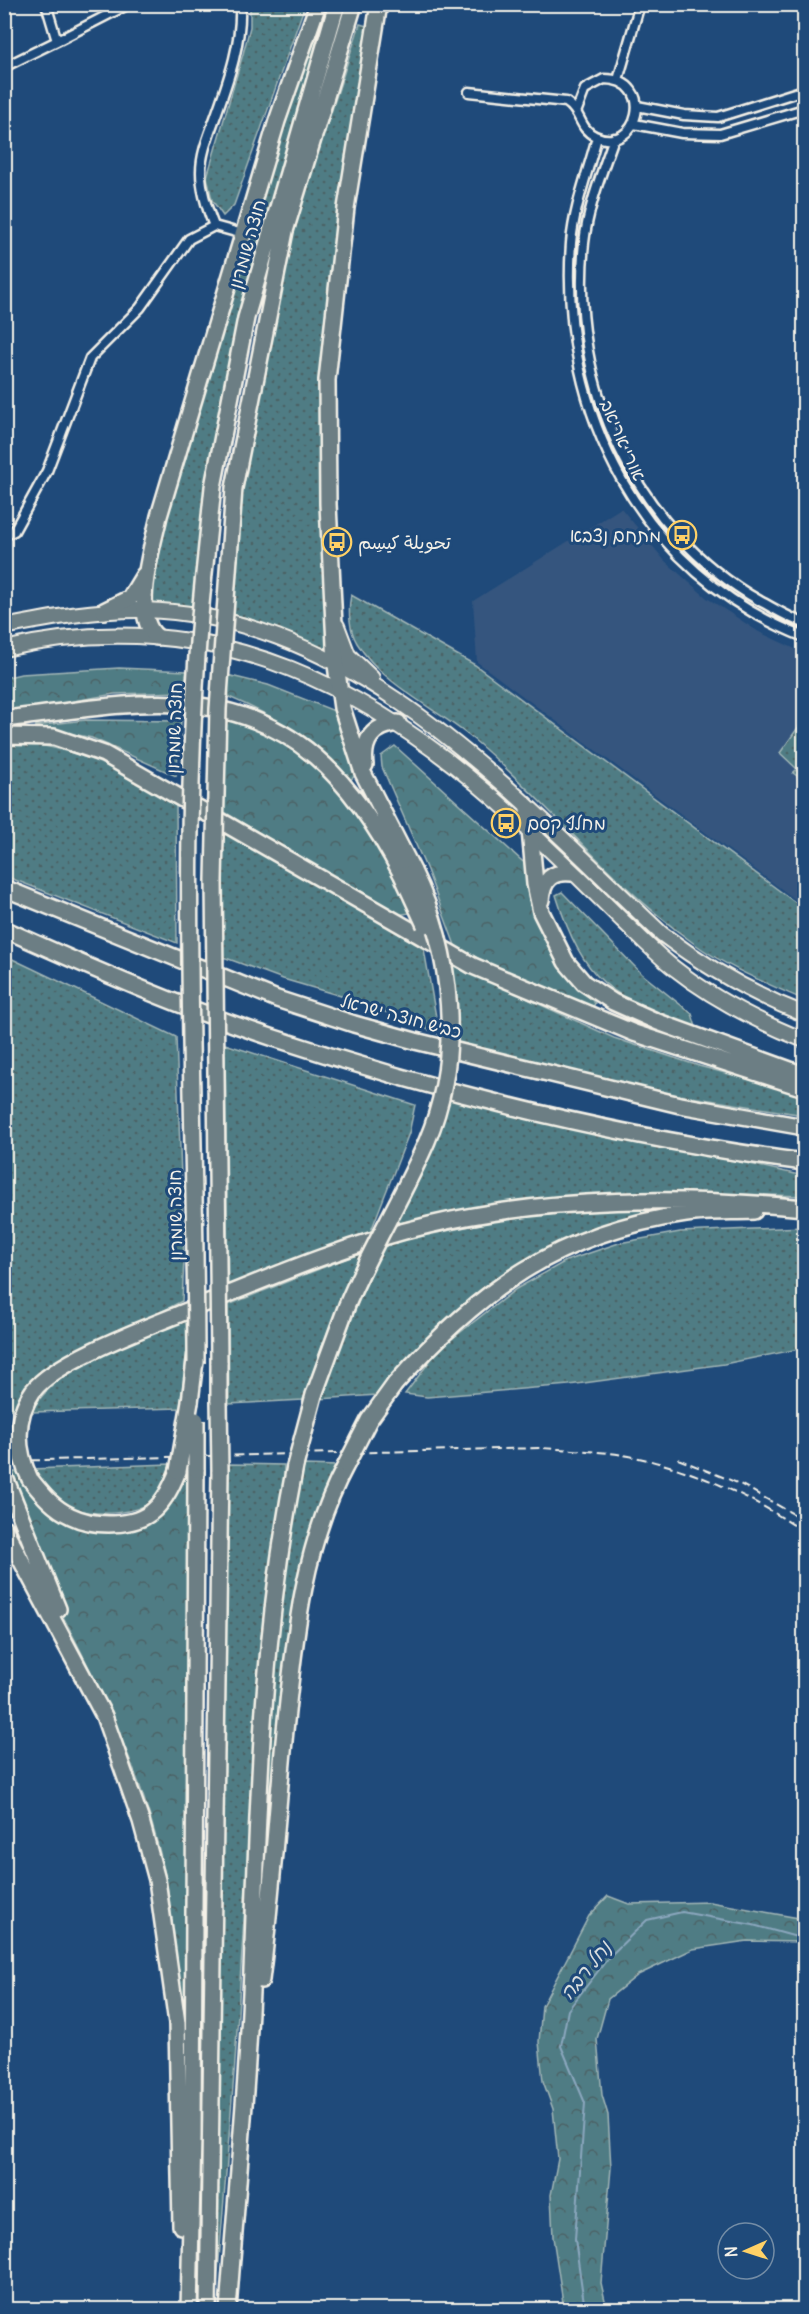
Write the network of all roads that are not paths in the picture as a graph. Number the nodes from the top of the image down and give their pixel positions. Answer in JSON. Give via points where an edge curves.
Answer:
{"nodes":[{"id":1,"x":46,"y":4,"type":"edge"},
{"id":2,"x":129,"y":4,"type":"edge"},
{"id":3,"x":240,"y":4,"type":"edge"},
{"id":4,"x":318,"y":4,"type":"edge"},
{"id":5,"x":337,"y":4,"type":"edge"},
{"id":6,"x":354,"y":4,"type":"edge"},
{"id":7,"x":379,"y":4,"type":"edge"},
{"id":8,"x":640,"y":4,"type":"edge"},
{"id":9,"x":57,"y":41,"type":"junction"},
{"id":10,"x":4,"y":67,"type":"edge"},
{"id":11,"x":618,"y":80,"type":"junction"},
{"id":12,"x":804,"y":90,"type":"edge"},
{"id":13,"x":469,"y":92,"type":"dead end"},
{"id":14,"x":637,"y":106,"type":"junction"},
{"id":15,"x":804,"y":109,"type":"edge"},
{"id":16,"x":577,"y":110,"type":"junction"},
{"id":17,"x":634,"y":124,"type":"junction"},
{"id":18,"x":597,"y":137,"type":"junction"},
{"id":19,"x":614,"y":138,"type":"junction"},
{"id":20,"x":213,"y":226,"type":"junction"},
{"id":21,"x":243,"y":234,"type":"junction"},
{"id":22,"x":4,"y":536,"type":"edge"},
{"id":23,"x":148,"y":564,"type":"junction"},
{"id":24,"x":144,"y":610,"type":"junction"},
{"id":25,"x":104,"y":611,"type":"junction"},
{"id":26,"x":334,"y":616,"type":"junction"},
{"id":27,"x":804,"y":623,"type":"edge"},
{"id":28,"x":4,"y":627,"type":"edge"},
{"id":29,"x":157,"y":637,"type":"junction"},
{"id":30,"x":804,"y":637,"type":"edge"},
{"id":31,"x":4,"y":649,"type":"edge"},
{"id":32,"x":336,"y":664,"type":"junction"},
{"id":33,"x":338,"y":688,"type":"junction"},
{"id":34,"x":407,"y":706,"type":"junction"},
{"id":35,"x":4,"y":719,"type":"edge"},
{"id":36,"x":398,"y":723,"type":"junction"},
{"id":37,"x":4,"y":736,"type":"edge"},
{"id":38,"x":374,"y":794,"type":"junction"},
{"id":39,"x":528,"y":808,"type":"junction"},
{"id":40,"x":532,"y":833,"type":"junction"},
{"id":41,"x":407,"y":873,"type":"junction"},
{"id":42,"x":572,"y":873,"type":"junction"},
{"id":43,"x":4,"y":888,"type":"edge"},
{"id":44,"x":541,"y":912,"type":"junction"},
{"id":45,"x":4,"y":929,"type":"edge"},
{"id":46,"x":804,"y":1014,"type":"edge"},
{"id":47,"x":804,"y":1040,"type":"edge"},
{"id":48,"x":804,"y":1075,"type":"edge"},
{"id":49,"x":804,"y":1088,"type":"edge"},
{"id":50,"x":804,"y":1127,"type":"edge"},
{"id":51,"x":804,"y":1162,"type":"edge"},
{"id":52,"x":804,"y":1208,"type":"edge"},
{"id":53,"x":193,"y":1402,"type":"junction"},
{"id":54,"x":4,"y":1474,"type":"edge"},
{"id":55,"x":4,"y":1528,"type":"edge"},
{"id":56,"x":87,"y":1681,"type":"junction"},
{"id":57,"x":243,"y":2117,"type":"junction"},
{"id":58,"x":182,"y":2310,"type":"edge"},
{"id":59,"x":189,"y":2310,"type":"edge"},
{"id":60,"x":208,"y":2310,"type":"edge"},
{"id":61,"x":228,"y":2310,"type":"edge"}],
"edges":[{"from":1,"to":9,"type":"street"},
{"from":2,"to":9,"type":"street"},
{"from":3,"to":20,"type":"street","via":[[234,63],[201,170]]},
{"from":4,"to":21,"type":"highway"},
{"from":5,"to":53,"type":"highway","name":"חוצה שומרון","bridge":true,"via":[[246,318],[213,487],[198,629],[192,761]]},
{"from":6,"to":60,"type":"highway","name":"חוצה שומרון","bridge":true,"via":[[285,231],[234,488],[218,709],[214,880],[220,1471]]},
{"from":7,"to":26,"type":"highway","via":[[346,208],[327,380]]},
{"from":8,"to":11,"type":"street"},
{"from":9,"to":10,"type":"street"},
{"from":11,"to":14,"type":"street","via":[[631,90]]},
{"from":11,"to":16,"type":"street","via":[[590,84],[581,95]]},
{"from":12,"to":14,"type":"street","via":[[718,117]]},
{"from":13,"to":16,"type":"street","via":[[559,100]]},
{"from":14,"to":17,"type":"street"},
{"from":15,"to":17,"type":"street","via":[[720,134],[682,133]]},
{"from":16,"to":18,"type":"street","via":[[583,127]]},
{"from":17,"to":19,"type":"street"},
{"from":18,"to":19,"type":"street"},
{"from":18,"to":30,"type":"street","name":"אורי אריאב","via":[[573,233],[571,276],[576,357],[597,432],[630,496],[702,578],[733,600]]},
{"from":19,"to":27,"type":"street","name":"אורי אריאב","via":[[584,243],[584,318],[589,354],[609,427],[641,489],[687,545],[740,589]]},
{"from":20,"to":21,"type":"street"},
{"from":20,"to":22,"type":"street","via":[[189,239],[140,308],[90,358],[47,471],[14,531]]},
{"from":21,"to":23,"type":"highway","via":[[173,463]]},
{"from":23,"to":24,"type":"highway"},
{"from":23,"to":25,"type":"highway","via":[[130,598]]},
{"from":24,"to":25,"type":"main road"},
{"from":24,"to":29,"type":"highway","via":[[150,632]]},
{"from":24,"to":32,"type":"main road","via":[[236,623]]},
{"from":25,"to":28,"type":"main road"},
{"from":26,"to":32,"type":"highway"},
{"from":26,"to":34,"type":"main road","via":[[348,655]]},
{"from":29,"to":31,"type":"main road","via":[[80,637]]},
{"from":29,"to":33,"type":"main road","via":[[210,642],[236,649]]},
{"from":32,"to":33,"type":"highway"},
{"from":32,"to":34,"type":"main road"},
{"from":33,"to":36,"type":"main road"},
{"from":33,"to":38,"type":"highway","via":[[351,741]]},
{"from":34,"to":39,"type":"main road","via":[[494,774]]},
{"from":35,"to":41,"type":"highway","via":[[177,704],[210,708],[266,725],[309,750],[338,775]]},
{"from":36,"to":38,"type":"highway","via":[[378,728],[368,739],[364,760]]},
{"from":36,"to":40,"type":"main road","via":[[480,784]]},
{"from":37,"to":49,"type":"highway","via":[[54,737],[104,753],[473,966],[634,1033]]},
{"from":38,"to":41,"type":"highway"},
{"from":39,"to":40,"type":"highway"},
{"from":39,"to":46,"type":"main road","via":[[662,934],[721,976]]},
{"from":40,"to":42,"type":"main road"},
{"from":40,"to":44,"type":"highway"},
{"from":41,"to":57,"type":"highway","bridge":true,"via":[[434,923],[442,955],[449,1037],[445,1074],[428,1139],[347,1305],[314,1395],[295,1466],[278,1554],[264,1691]]},
{"from":42,"to":44,"type":"highway","via":[[548,877]]},
{"from":42,"to":47,"type":"main road","via":[[674,968],[734,1006]]},
{"from":43,"to":50,"type":"highway","name":"כביש חוצה ישראל","via":[[277,999],[354,1024],[680,1105]]},
{"from":44,"to":48,"type":"highway","via":[[566,962],[598,993],[709,1042]]},
{"from":45,"to":51,"type":"highway","via":[[130,985],[274,1038],[497,1104]]},
{"from":52,"to":53,"type":"highway","bridge":true,"via":[[734,1201],[616,1201],[431,1224],[347,1249],[154,1324],[54,1372],[33,1391],[21,1419],[21,1462],[46,1500],[71,1516],[117,1524],[153,1512],[166,1497],[178,1471]]},
{"from":52,"to":57,"type":"highway","bridge":true,"via":[[688,1213],[655,1219],[551,1254],[519,1271],[450,1326],[395,1384],[369,1420],[324,1515],[303,1586]]},
{"from":53,"to":59,"type":"highway","name":"חוצה שומרון","bridge":true,"via":[[196,1469]]},
{"from":54,"to":56,"type":"highway"},
{"from":55,"to":56,"type":"highway"},
{"from":56,"to":58,"type":"highway","via":[[104,1716],[141,1821],[157,1881],[170,1959],[177,2023]]},
{"from":57,"to":61,"type":"highway"}]}
